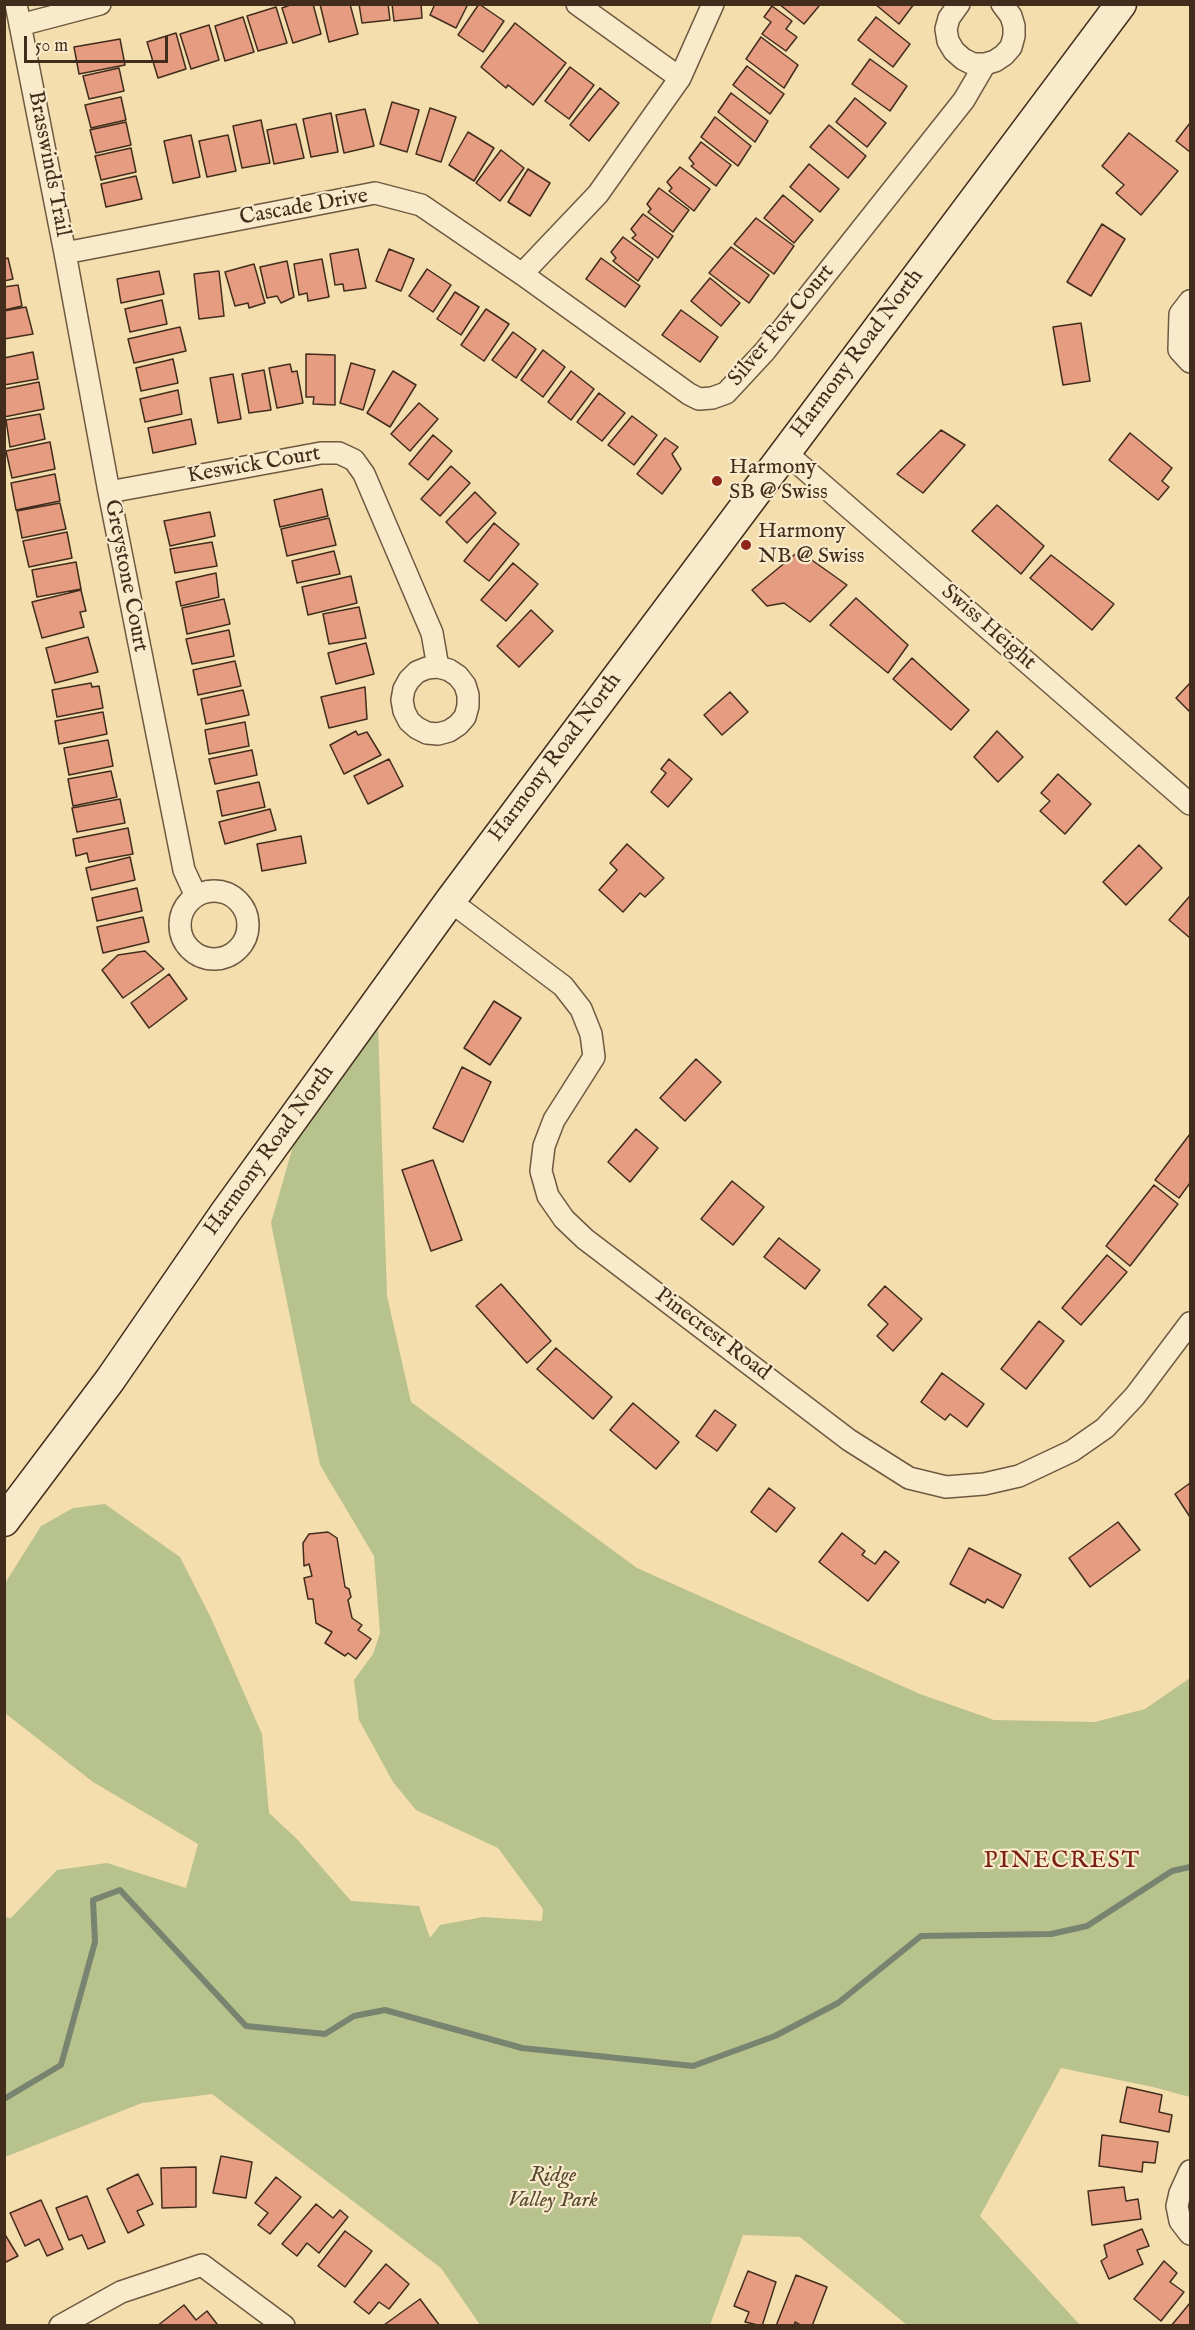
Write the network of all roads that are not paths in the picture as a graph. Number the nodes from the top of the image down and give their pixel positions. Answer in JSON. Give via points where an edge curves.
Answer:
{"nodes":[{"id":1,"x":16,"y":4,"type":"edge"},
{"id":2,"x":100,"y":4,"type":"edge"},
{"id":3,"x":577,"y":4,"type":"edge"},
{"id":4,"x":713,"y":4,"type":"edge"},
{"id":5,"x":959,"y":4,"type":"edge"},
{"id":6,"x":1002,"y":4,"type":"edge"},
{"id":7,"x":1121,"y":4,"type":"edge"},
{"id":8,"x":20,"y":25,"type":"junction"},
{"id":9,"x":985,"y":64,"type":"junction"},
{"id":10,"x":680,"y":78,"type":"junction"},
{"id":11,"x":65,"y":253,"type":"junction"},
{"id":12,"x":522,"y":274,"type":"junction"},
{"id":13,"x":1191,"y":301,"type":"edge"},
{"id":14,"x":1191,"y":363,"type":"edge"},
{"id":15,"x":785,"y":452,"type":"junction"},
{"id":16,"x":109,"y":492,"type":"junction"},
{"id":17,"x":438,"y":667,"type":"dead end"},
{"id":18,"x":1191,"y":804,"type":"edge"},
{"id":19,"x":196,"y":896,"type":"dead end"},
{"id":20,"x":450,"y":901,"type":"junction"},
{"id":21,"x":1191,"y":1323,"type":"edge"},
{"id":22,"x":4,"y":1521,"type":"edge"},
{"id":23,"x":1191,"y":2171,"type":"edge"},
{"id":24,"x":1191,"y":2234,"type":"edge"},
{"id":25,"x":60,"y":2325,"type":"edge"},
{"id":26,"x":284,"y":2325,"type":"edge"}],
"edges":[{"from":1,"to":8,"type":"street","name":"Brasswinds Trail"},
{"from":2,"to":8,"type":"street"},
{"from":3,"to":10,"type":"street"},
{"from":4,"to":10,"type":"street"},
{"from":5,"to":9,"type":"street","via":[[949,18],[948,41],[963,59]]},
{"from":6,"to":9,"type":"street","name":"Silver Fox Court","via":[[1014,26],[1011,47]]},
{"from":7,"to":15,"type":"main road","name":"Harmony Road North"},
{"from":8,"to":11,"type":"street","name":"Brasswinds Trail"},
{"from":9,"to":12,"type":"street","name":"Silver Fox Court","via":[[964,100],[765,351],[726,393],[699,399],[689,394]]},
{"from":10,"to":12,"type":"street","via":[[598,194]]},
{"from":11,"to":12,"type":"street","name":"Cascade Drive","via":[[375,193],[421,206]]},
{"from":11,"to":16,"type":"street","name":"Greystone Court"},
{"from":13,"to":14,"type":"street","via":[[1180,314],[1179,350]]},
{"from":15,"to":18,"type":"street","name":"Swiss Height"},
{"from":15,"to":20,"type":"main road","name":"Harmony Road North"},
{"from":16,"to":17,"type":"street","name":"Keswick Court","via":[[321,453],[339,453],[354,460],[364,474],[432,633]]},
{"from":16,"to":19,"type":"street","name":"Greystone Court","via":[[184,870]]},
{"from":20,"to":21,"type":"street","name":"Pinecrest Road","via":[[563,987],[581,1009],[591,1034],[594,1057],[554,1120],[544,1146],[541,1171],[548,1196],[564,1219],[849,1440],[909,1478],[946,1487],[984,1484],[1019,1476],[1072,1451],[1105,1428],[1135,1396]]},
{"from":20,"to":22,"type":"main road","name":"Harmony Road North","via":[[225,1212],[110,1380]]},
{"from":23,"to":24,"type":"street","via":[[1177,2206],[1180,2221]]},
{"from":25,"to":26,"type":"street","via":[[122,2292],[202,2265]]}]}
